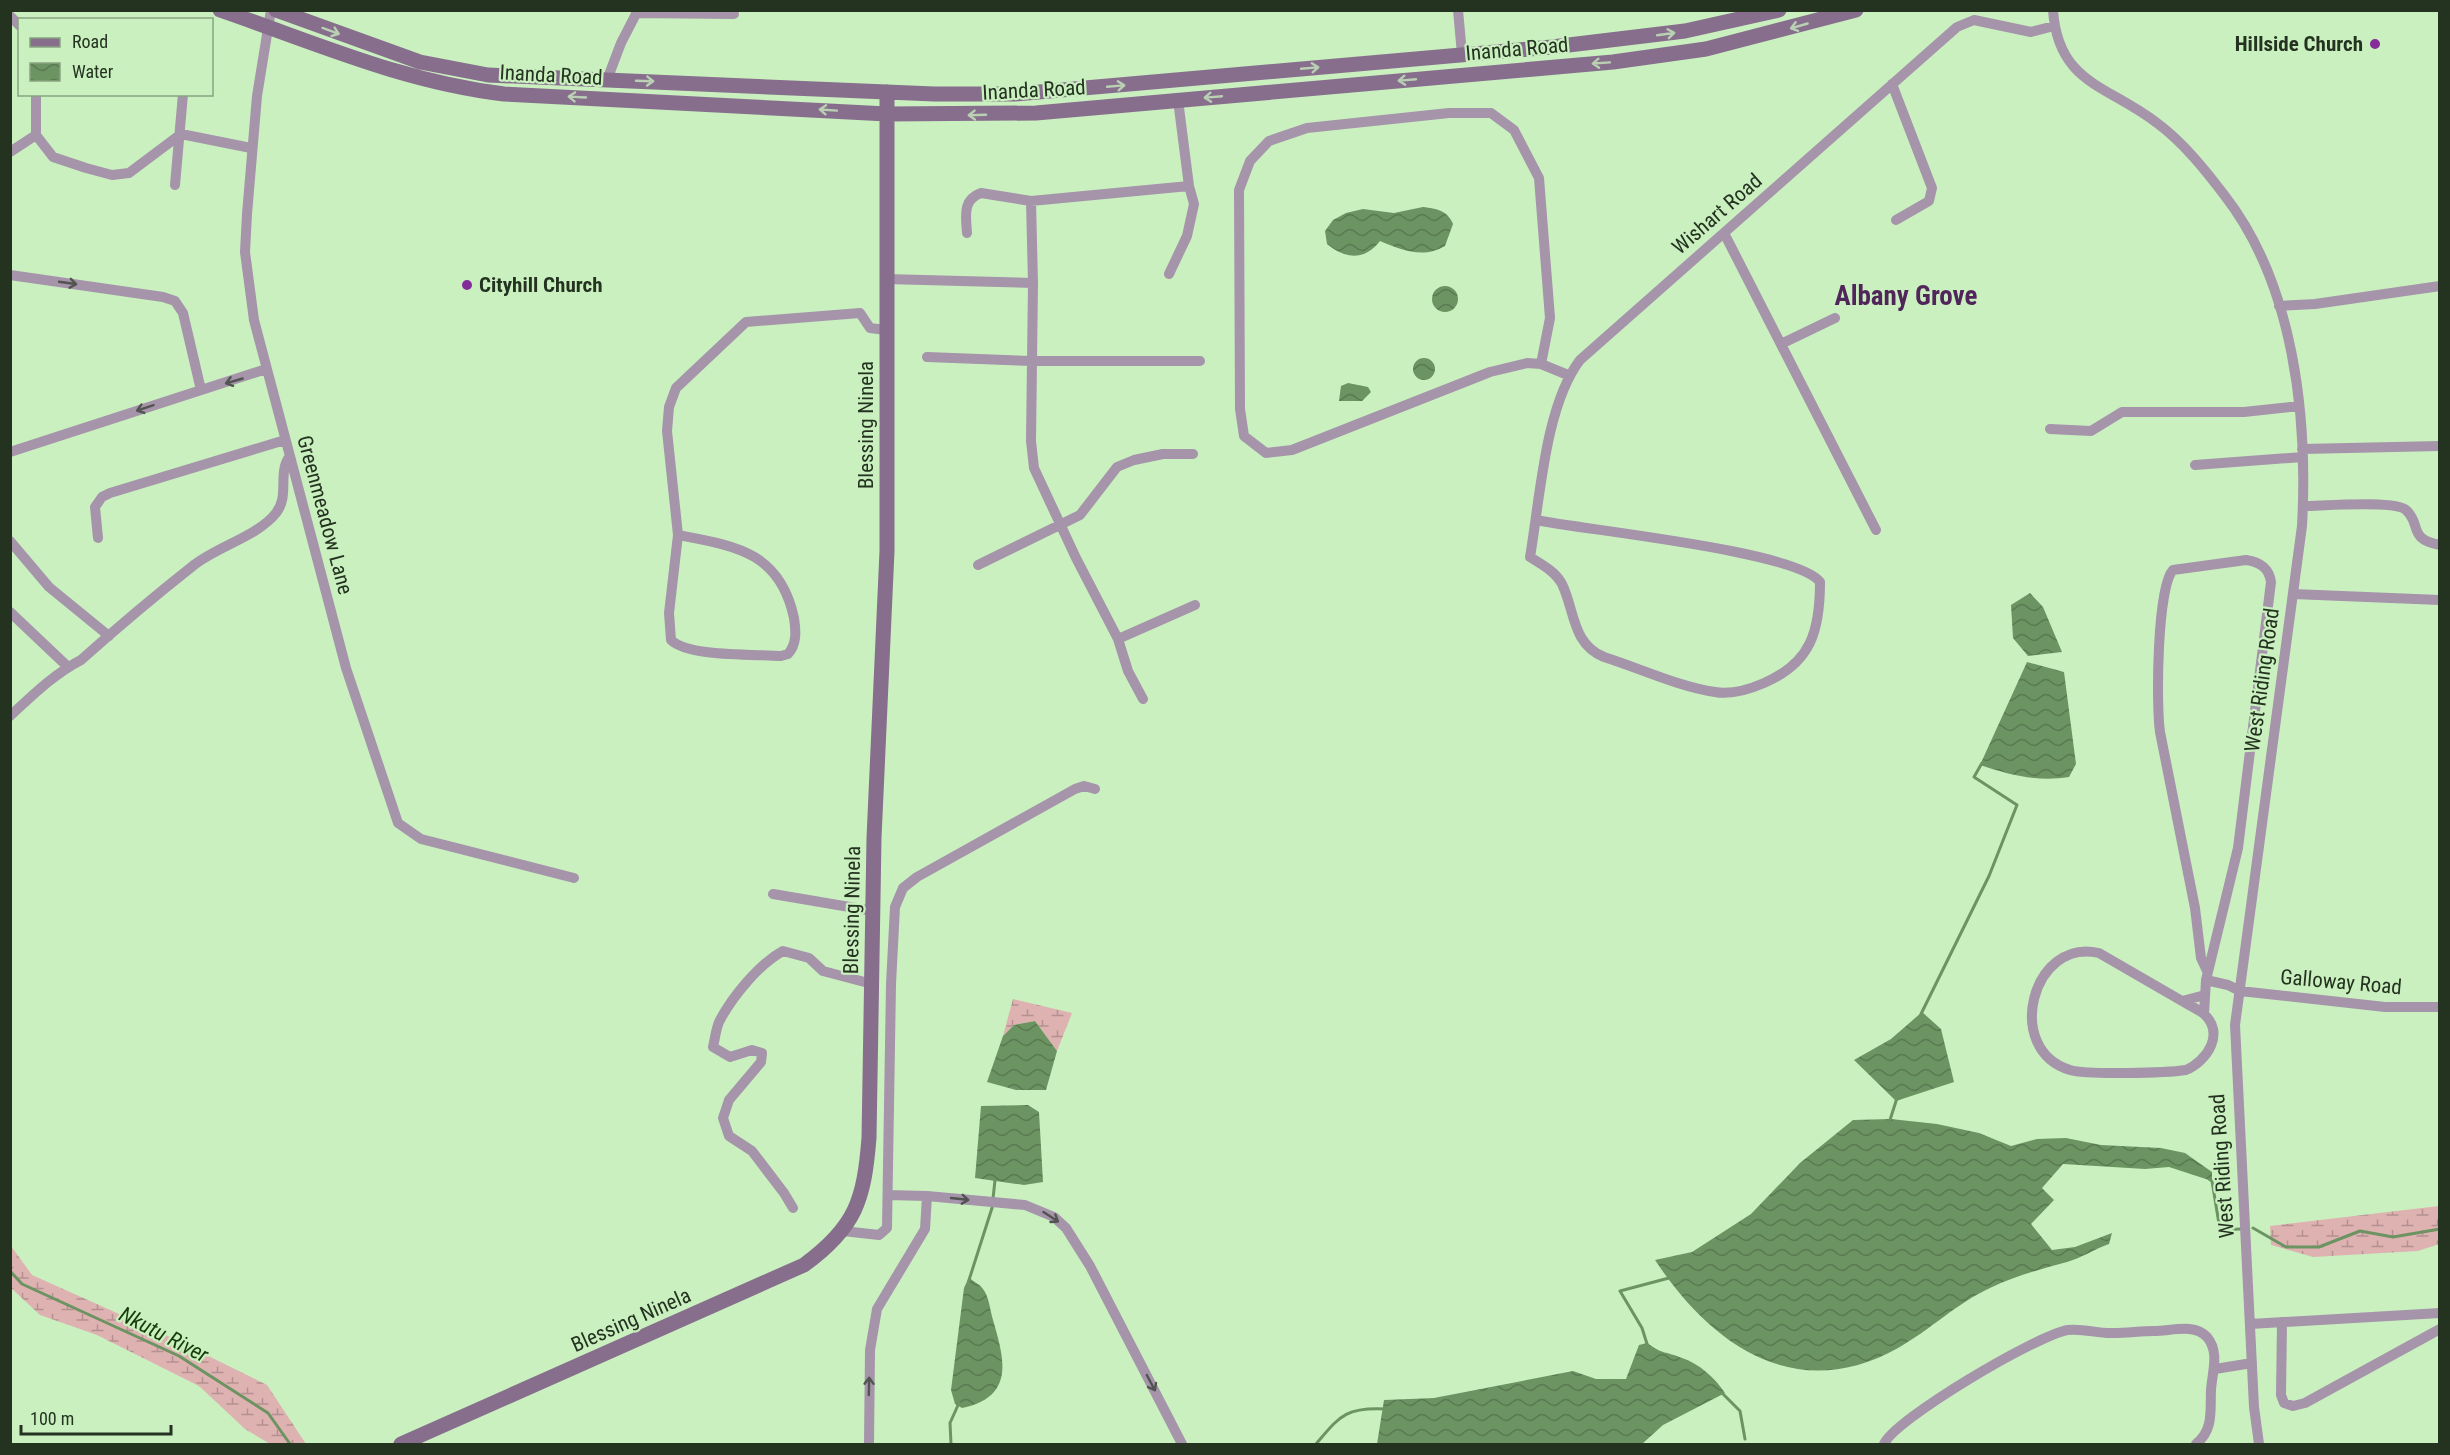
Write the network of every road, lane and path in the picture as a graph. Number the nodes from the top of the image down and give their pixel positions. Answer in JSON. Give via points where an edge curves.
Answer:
{"nodes":[{"id":1,"x":220,"y":10,"type":"edge"},
{"id":2,"x":271,"y":10,"type":"edge"},
{"id":3,"x":276,"y":10,"type":"edge"},
{"id":4,"x":1458,"y":10,"type":"edge"},
{"id":5,"x":1779,"y":10,"type":"edge"},
{"id":6,"x":1856,"y":10,"type":"edge"},
{"id":7,"x":2053,"y":10,"type":"edge"},
{"id":8,"x":637,"y":12,"type":"edge"},
{"id":9,"x":734,"y":14,"type":"dead end"},
{"id":10,"x":2054,"y":26,"type":"junction"},
{"id":11,"x":269,"y":27,"type":"junction"},
{"id":12,"x":1462,"y":54,"type":"junction"},
{"id":13,"x":607,"y":80,"type":"junction"},
{"id":14,"x":702,"y":84,"type":"junction"},
{"id":15,"x":1892,"y":84,"type":"junction"},
{"id":16,"x":887,"y":92,"type":"junction"},
{"id":17,"x":1003,"y":94,"type":"junction"},
{"id":18,"x":36,"y":96,"type":"edge"},
{"id":19,"x":183,"y":96,"type":"edge"},
{"id":20,"x":1178,"y":100,"type":"junction"},
{"id":21,"x":744,"y":105,"type":"junction"},
{"id":22,"x":887,"y":114,"type":"junction"},
{"id":23,"x":1012,"y":114,"type":"junction"},
{"id":24,"x":181,"y":134,"type":"junction"},
{"id":25,"x":36,"y":135,"type":"junction"},
{"id":26,"x":251,"y":148,"type":"junction"},
{"id":27,"x":10,"y":152,"type":"edge"},
{"id":28,"x":175,"y":185,"type":"dead end"},
{"id":29,"x":1189,"y":186,"type":"junction"},
{"id":30,"x":1031,"y":201,"type":"junction"},
{"id":31,"x":1896,"y":220,"type":"dead end"},
{"id":32,"x":967,"y":233,"type":"dead end"},
{"id":33,"x":1724,"y":233,"type":"junction"},
{"id":34,"x":1169,"y":274,"type":"dead end"},
{"id":35,"x":10,"y":275,"type":"edge"},
{"id":36,"x":886,"y":279,"type":"junction"},
{"id":37,"x":1033,"y":283,"type":"junction"},
{"id":38,"x":2439,"y":286,"type":"edge"},
{"id":39,"x":2279,"y":306,"type":"junction"},
{"id":40,"x":1835,"y":318,"type":"dead end"},
{"id":41,"x":886,"y":330,"type":"junction"},
{"id":42,"x":1781,"y":344,"type":"junction"},
{"id":43,"x":927,"y":357,"type":"dead end"},
{"id":44,"x":1031,"y":361,"type":"junction"},
{"id":45,"x":1200,"y":361,"type":"dead end"},
{"id":46,"x":1541,"y":364,"type":"junction"},
{"id":47,"x":266,"y":369,"type":"junction"},
{"id":48,"x":1568,"y":375,"type":"junction"},
{"id":49,"x":201,"y":390,"type":"junction"},
{"id":50,"x":2299,"y":406,"type":"junction"},
{"id":51,"x":2050,"y":429,"type":"dead end"},
{"id":52,"x":285,"y":440,"type":"junction"},
{"id":53,"x":2439,"y":446,"type":"edge"},
{"id":54,"x":10,"y":452,"type":"edge"},
{"id":55,"x":2302,"y":453,"type":"junction"},
{"id":56,"x":1193,"y":454,"type":"dead end"},
{"id":57,"x":290,"y":456,"type":"junction"},
{"id":58,"x":2195,"y":465,"type":"dead end"},
{"id":59,"x":2303,"y":506,"type":"junction"},
{"id":60,"x":1536,"y":520,"type":"junction"},
{"id":61,"x":1059,"y":524,"type":"junction"},
{"id":62,"x":1876,"y":530,"type":"dead end"},
{"id":63,"x":678,"y":535,"type":"junction"},
{"id":64,"x":98,"y":538,"type":"dead end"},
{"id":65,"x":10,"y":541,"type":"edge"},
{"id":66,"x":2439,"y":546,"type":"edge"},
{"id":67,"x":978,"y":565,"type":"dead end"},
{"id":68,"x":2293,"y":594,"type":"junction"},
{"id":69,"x":2439,"y":600,"type":"edge"},
{"id":70,"x":1195,"y":605,"type":"dead end"},
{"id":71,"x":10,"y":612,"type":"edge"},
{"id":72,"x":109,"y":636,"type":"junction"},
{"id":73,"x":1118,"y":639,"type":"junction"},
{"id":74,"x":67,"y":666,"type":"junction"},
{"id":75,"x":1143,"y":699,"type":"dead end"},
{"id":76,"x":10,"y":716,"type":"edge"},
{"id":77,"x":1095,"y":789,"type":"dead end"},
{"id":78,"x":574,"y":878,"type":"dead end"},
{"id":79,"x":773,"y":894,"type":"dead end"},
{"id":80,"x":873,"y":911,"type":"junction"},
{"id":81,"x":2206,"y":976,"type":"junction"},
{"id":82,"x":872,"y":984,"type":"junction"},
{"id":83,"x":2240,"y":991,"type":"junction"},
{"id":84,"x":2205,"y":995,"type":"junction"},
{"id":85,"x":2182,"y":1001,"type":"junction"},
{"id":86,"x":2439,"y":1007,"type":"edge"},
{"id":87,"x":2204,"y":1014,"type":"junction"},
{"id":88,"x":888,"y":1195,"type":"junction"},
{"id":89,"x":927,"y":1196,"type":"junction"},
{"id":90,"x":792,"y":1209,"type":"dead end"},
{"id":91,"x":843,"y":1231,"type":"junction"},
{"id":92,"x":2439,"y":1313,"type":"edge"},
{"id":93,"x":2282,"y":1322,"type":"junction"},
{"id":94,"x":2250,"y":1324,"type":"junction"},
{"id":95,"x":2439,"y":1329,"type":"edge"},
{"id":96,"x":2252,"y":1363,"type":"junction"},
{"id":97,"x":2215,"y":1369,"type":"junction"},
{"id":98,"x":401,"y":1444,"type":"edge"},
{"id":99,"x":869,"y":1444,"type":"edge"},
{"id":100,"x":1182,"y":1444,"type":"edge"},
{"id":101,"x":1884,"y":1444,"type":"edge"},
{"id":102,"x":2196,"y":1444,"type":"edge"},
{"id":103,"x":2259,"y":1444,"type":"edge"}],
"edges":[{"from":1,"to":11,"type":"main road","name":"Inanda Road"},
{"from":2,"to":11,"type":"street","name":"Greenmeadow Lane"},
{"from":3,"to":13,"type":"main road","name":"Inanda Road","one_way":true,"via":[[386,51],[442,67],[514,78]]},
{"from":4,"to":12,"type":"street"},
{"from":12,"to":5,"type":"main road","name":"Inanda Road","one_way":true,"via":[[1652,36]]},
{"from":6,"to":20,"type":"main road","name":"Inanda Road","one_way":true,"via":[[1706,49],[1623,61]]},
{"from":7,"to":10,"type":"street","name":"West Riding Road"},
{"from":8,"to":9,"type":"street"},
{"from":8,"to":13,"type":"street"},
{"from":10,"to":15,"type":"street","name":"Wishart Road","via":[[2031,32],[1984,21],[1965,22]]},
{"from":10,"to":39,"type":"street","name":"West Riding Road","via":[[2061,52],[2078,73],[2158,123],[2226,197],[2251,237]]},
{"from":21,"to":11,"type":"main road","name":"Inanda Road","one_way":true,"via":[[462,89],[392,71]]},
{"from":11,"to":26,"type":"street","name":"Greenmeadow Lane"},
{"from":17,"to":12,"type":"main road","name":"Inanda Road","one_way":true},
{"from":13,"to":14,"type":"main road","name":"Inanda Road","one_way":true},
{"from":14,"to":16,"type":"main road","name":"Inanda Road"},
{"from":14,"to":21,"type":"main road","via":[[705,95]]},
{"from":15,"to":31,"type":"street","via":[[1932,188],[1929,201]]},
{"from":15,"to":33,"type":"street","name":"Wishart Road"},
{"from":16,"to":17,"type":"main road","name":"Inanda Road"},
{"from":16,"to":22,"type":"main road","name":"Blessing Ninela"},
{"from":17,"to":23,"type":"main road"},
{"from":18,"to":25,"type":"street"},
{"from":19,"to":24,"type":"street"},
{"from":20,"to":23,"type":"main road","name":"Inanda Road"},
{"from":20,"to":29,"type":"street"},
{"from":22,"to":21,"type":"main road","name":"Inanda Road","one_way":true},
{"from":23,"to":22,"type":"main road","name":"Inanda Road","one_way":true},
{"from":22,"to":36,"type":"main road","name":"Blessing Ninela"},
{"from":24,"to":25,"type":"street","via":[[134,170],[117,175],[58,159]]},
{"from":24,"to":26,"type":"street"},
{"from":24,"to":28,"type":"street"},
{"from":25,"to":27,"type":"street"},
{"from":26,"to":47,"type":"street","name":"Greenmeadow Lane","via":[[245,252],[254,320]]},
{"from":29,"to":30,"type":"street"},
{"from":29,"to":34,"type":"street","via":[[1194,204],[1191,221]]},
{"from":30,"to":32,"type":"street","via":[[976,194],[965,209]]},
{"from":30,"to":37,"type":"street"},
{"from":33,"to":42,"type":"street"},
{"from":33,"to":48,"type":"street","name":"Wishart Road","via":[[1580,360]]},
{"from":35,"to":49,"type":"street","one_way":true,"via":[[175,301],[183,313]]},
{"from":36,"to":37,"type":"street"},
{"from":36,"to":41,"type":"main road","name":"Blessing Ninela"},
{"from":37,"to":44,"type":"street"},
{"from":38,"to":39,"type":"street"},
{"from":39,"to":50,"type":"street","name":"West Riding Road","via":[[2290,345]]},
{"from":40,"to":42,"type":"street"},
{"from":41,"to":63,"type":"street","via":[[870,328],[860,313],[750,320],[681,381],[669,407],[667,431]]},
{"from":41,"to":80,"type":"main road","name":"Blessing Ninela","via":[[887,550]]},
{"from":42,"to":62,"type":"street"},
{"from":43,"to":44,"type":"street"},
{"from":44,"to":45,"type":"street"},
{"from":44,"to":61,"type":"street","via":[[1034,468]]},
{"from":46,"to":46,"type":"street","via":[[1527,363],[1491,372],[1292,450],[1266,453],[1244,436],[1240,409],[1239,190],[1250,161],[1269,141],[1306,128],[1449,113],[1491,113],[1514,130],[1539,178],[1550,318]]},
{"from":46,"to":48,"type":"street"},
{"from":47,"to":49,"type":"street","one_way":true},
{"from":47,"to":52,"type":"street","name":"Greenmeadow Lane"},
{"from":48,"to":60,"type":"street","name":"Wishart Road","via":[[1556,403]]},
{"from":49,"to":54,"type":"street","one_way":true},
{"from":50,"to":51,"type":"street","via":[[2244,412],[2122,412],[2088,431]]},
{"from":50,"to":55,"type":"street","name":"West Riding Road"},
{"from":52,"to":57,"type":"street","name":"Greenmeadow Lane"},
{"from":52,"to":64,"type":"street","via":[[102,497],[94,513]]},
{"from":53,"to":55,"type":"street"},
{"from":55,"to":58,"type":"street"},
{"from":55,"to":59,"type":"street","name":"West Riding Road"},
{"from":56,"to":61,"type":"street","via":[[1163,454],[1117,467],[1080,515]]},
{"from":57,"to":72,"type":"street","via":[[285,463],[284,489],[276,513],[194,565]]},
{"from":57,"to":78,"type":"street","name":"Greenmeadow Lane","via":[[346,668],[399,823],[421,839]]},
{"from":59,"to":66,"type":"street","via":[[2402,507],[2418,535]]},
{"from":59,"to":68,"type":"street","name":"West Riding Road"},
{"from":60,"to":60,"type":"street","name":"Wishart Road","via":[[1530,556],[1555,574],[1584,643],[1595,653],[1713,692],[1754,688],[1792,669],[1804,655],[1817,621],[1820,582],[1803,570],[1707,546]]},
{"from":61,"to":67,"type":"street"},
{"from":61,"to":73,"type":"street"},
{"from":63,"to":63,"type":"street","via":[[669,613],[671,640],[681,648],[696,650],[788,654],[795,640],[793,616],[768,566],[747,552]]},
{"from":65,"to":72,"type":"street","via":[[49,587]]},
{"from":68,"to":69,"type":"street"},
{"from":68,"to":83,"type":"street","name":"West Riding Road"},
{"from":70,"to":73,"type":"street"},
{"from":71,"to":74,"type":"street"},
{"from":72,"to":74,"type":"street","via":[[81,660]]},
{"from":73,"to":75,"type":"street","via":[[1128,671]]},
{"from":74,"to":76,"type":"street"},
{"from":77,"to":88,"type":"street","via":[[1075,789],[917,877],[898,896],[891,984]]},
{"from":79,"to":80,"type":"street"},
{"from":80,"to":82,"type":"main road","name":"Blessing Ninela"},
{"from":81,"to":81,"type":"street","via":[[2158,723],[2159,637],[2168,579],[2173,570],[2246,560],[2266,569],[2271,582],[2238,848]]},
{"from":81,"to":83,"type":"street","name":"Galloway Road"},
{"from":81,"to":84,"type":"street"},
{"from":82,"to":90,"type":"street","via":[[823,971],[809,958],[783,951],[744,987],[719,1021],[713,1047],[730,1057],[752,1050],[762,1053],[761,1062],[729,1100],[723,1118],[729,1136],[752,1151],[784,1192]]},
{"from":82,"to":91,"type":"main road","name":"Blessing Ninela","via":[[865,1182]]},
{"from":83,"to":86,"type":"street","name":"Galloway Road","via":[[2385,1007]]},
{"from":83,"to":94,"type":"street","name":"West Riding Road","via":[[2235,1025],[2236,1078]]},
{"from":84,"to":85,"type":"street"},
{"from":84,"to":87,"type":"street"},
{"from":85,"to":87,"type":"street"},
{"from":85,"to":87,"type":"street","via":[[2100,953],[2084,949],[2052,963],[2031,1015],[2032,1031],[2042,1051],[2068,1069],[2177,1071],[2199,1064],[2211,1047],[2211,1029]]},
{"from":88,"to":89,"type":"street"},
{"from":88,"to":91,"type":"street","via":[[889,1218],[884,1233]]},
{"from":99,"to":89,"type":"street","one_way":true,"via":[[870,1350],[877,1309],[925,1229]]},
{"from":89,"to":100,"type":"street","one_way":true,"via":[[1038,1209],[1066,1228],[1090,1266]]},
{"from":91,"to":98,"type":"main road","name":"Blessing Ninela","via":[[832,1245],[804,1265]]},
{"from":92,"to":93,"type":"street"},
{"from":93,"to":94,"type":"street"},
{"from":93,"to":95,"type":"street","via":[[2281,1395],[2284,1403],[2293,1406]]},
{"from":94,"to":96,"type":"street","name":"West Riding Road"},
{"from":96,"to":97,"type":"street"},
{"from":96,"to":103,"type":"street","name":"West Riding Road"},
{"from":97,"to":101,"type":"street","via":[[2210,1341],[2198,1331],[2115,1334],[2068,1330],[2033,1343],[1985,1369],[1889,1435]]},
{"from":97,"to":102,"type":"street","via":[[2211,1420]]}]}
